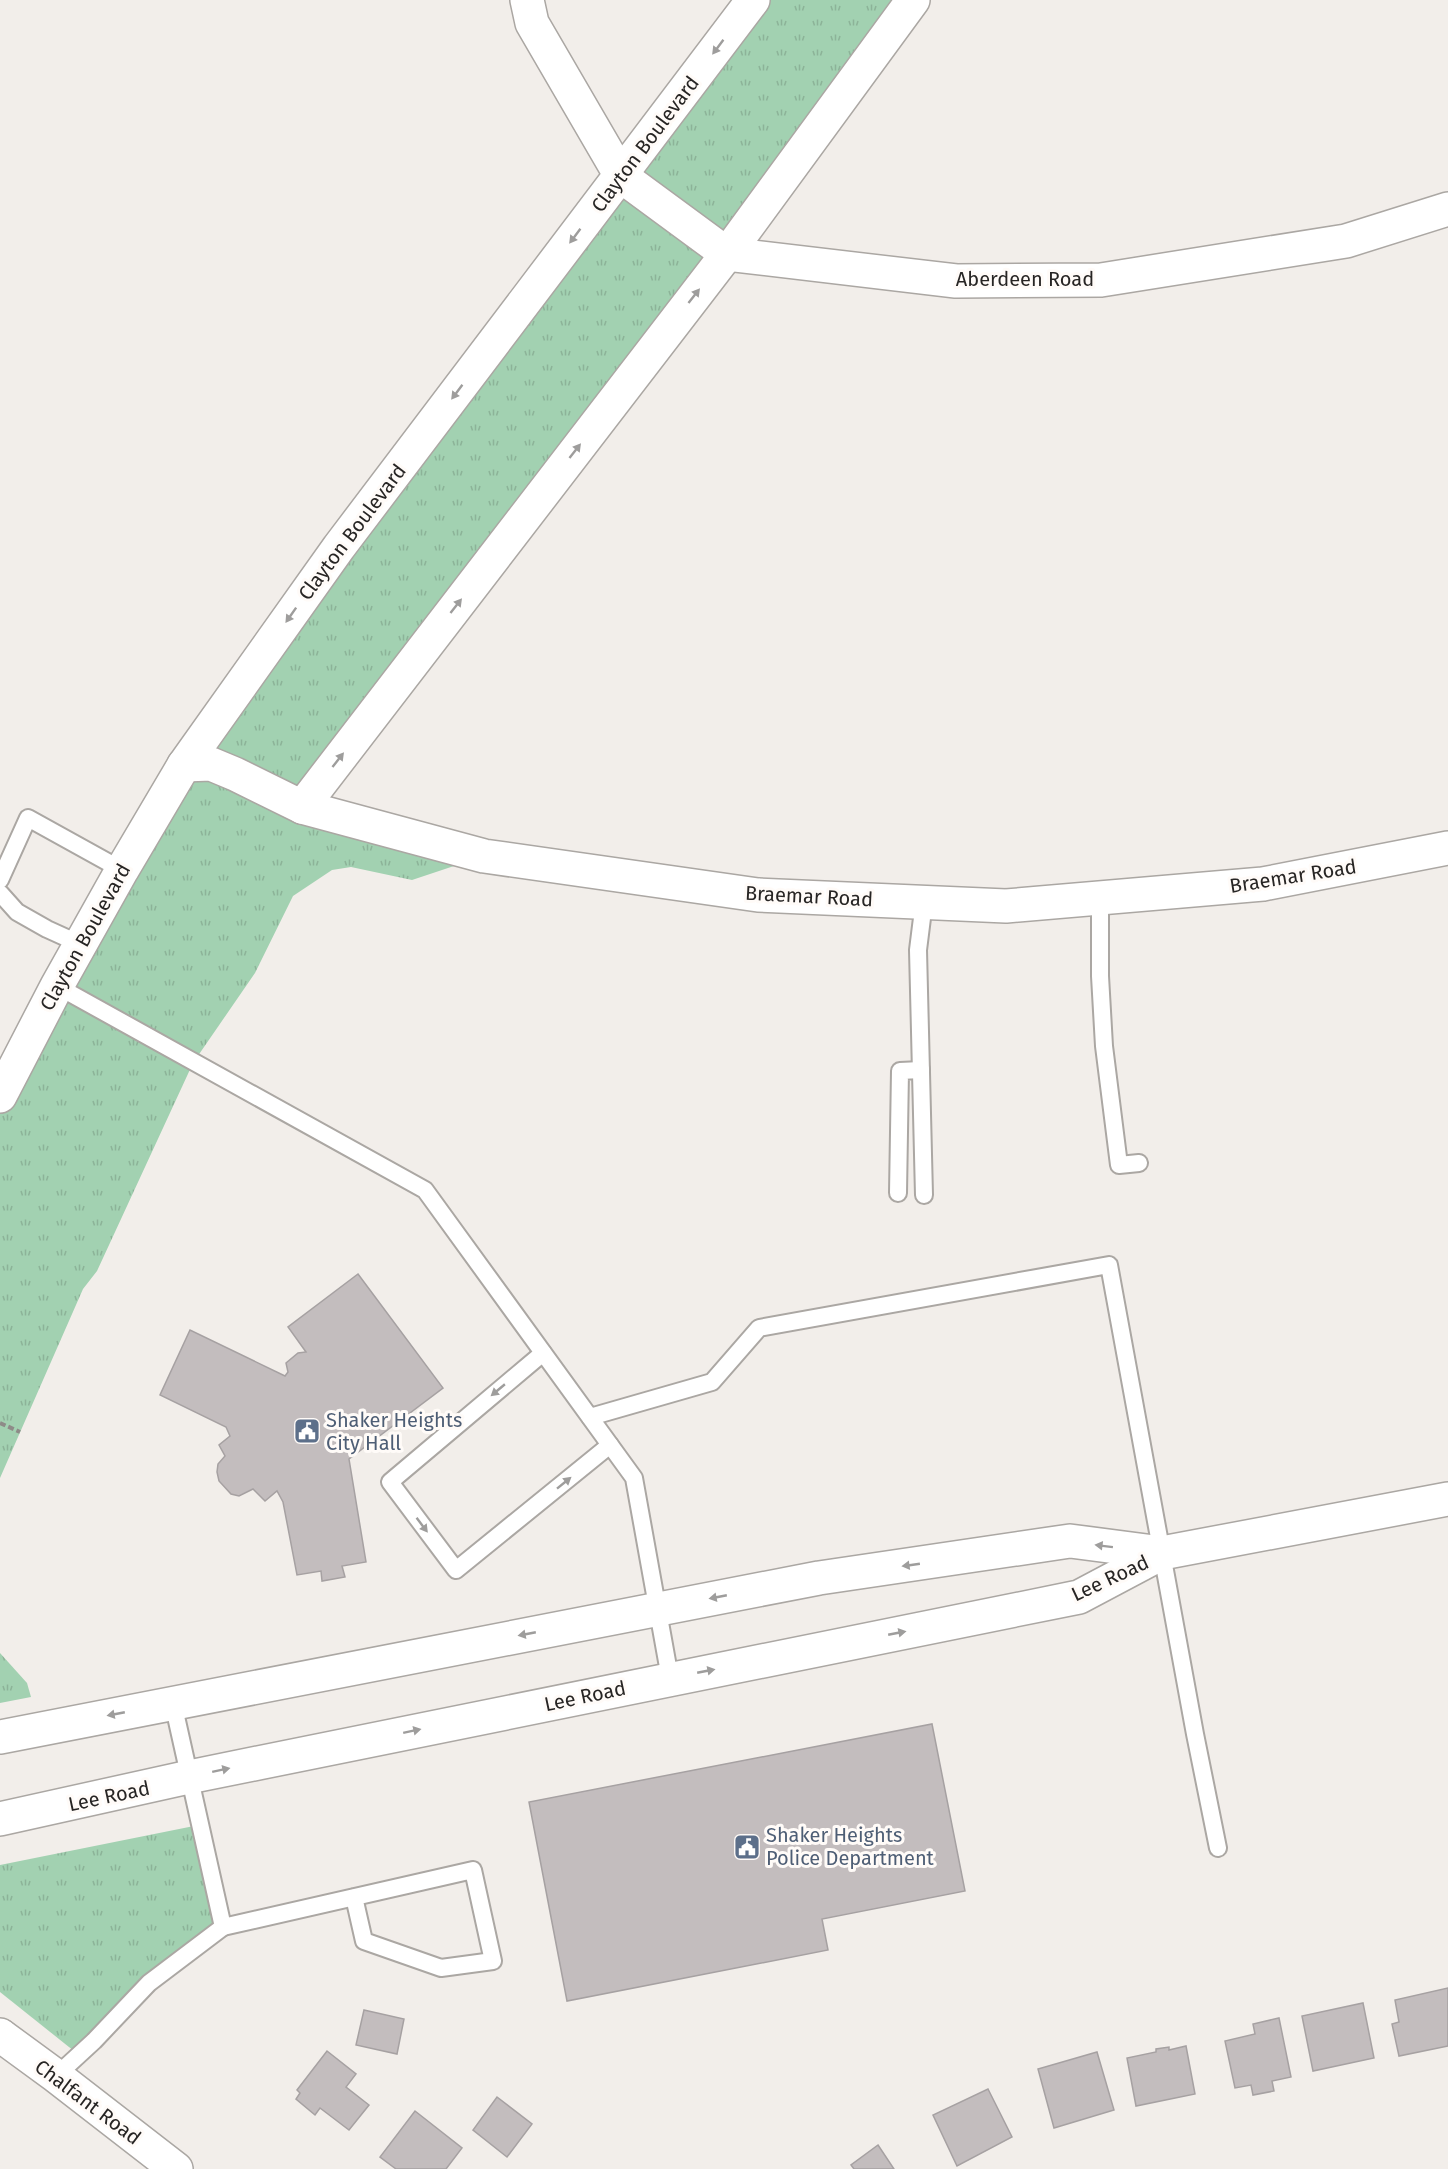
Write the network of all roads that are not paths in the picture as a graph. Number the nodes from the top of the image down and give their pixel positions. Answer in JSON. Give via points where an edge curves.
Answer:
{"nodes":[{"id":1,"x":527,"y":0,"type":"edge"},
{"id":2,"x":753,"y":0,"type":"edge"},
{"id":3,"x":913,"y":0,"type":"edge"},
{"id":4,"x":621,"y":176,"type":"junction"},
{"id":5,"x":1448,"y":209,"type":"edge"},
{"id":6,"x":727,"y":254,"type":"junction"},
{"id":7,"x":184,"y":765,"type":"junction"},
{"id":8,"x":302,"y":807,"type":"junction"},
{"id":9,"x":1448,"y":848,"type":"edge"},
{"id":10,"x":122,"y":870,"type":"junction"},
{"id":11,"x":0,"y":880,"type":"edge"},
{"id":12,"x":0,"y":893,"type":"edge"},
{"id":13,"x":1100,"y":898,"type":"junction"},
{"id":14,"x":924,"y":902,"type":"junction"},
{"id":15,"x":80,"y":944,"type":"junction"},
{"id":16,"x":57,"y":986,"type":"junction"},
{"id":17,"x":921,"y":1070,"type":"junction"},
{"id":18,"x":0,"y":1096,"type":"edge"},
{"id":19,"x":1139,"y":1163,"type":"dead end"},
{"id":20,"x":898,"y":1193,"type":"dead end"},
{"id":21,"x":924,"y":1195,"type":"dead end"},
{"id":22,"x":543,"y":1353,"type":"junction"},
{"id":23,"x":590,"y":1418,"type":"junction"},
{"id":24,"x":610,"y":1445,"type":"junction"},
{"id":25,"x":1448,"y":1499,"type":"edge"},
{"id":26,"x":1162,"y":1553,"type":"junction"},
{"id":27,"x":656,"y":1609,"type":"junction"},
{"id":28,"x":670,"y":1678,"type":"junction"},
{"id":29,"x":173,"y":1703,"type":"junction"},
{"id":30,"x":0,"y":1737,"type":"edge"},
{"id":31,"x":189,"y":1777,"type":"junction"},
{"id":32,"x":0,"y":1819,"type":"edge"},
{"id":33,"x":1218,"y":1848,"type":"dead end"},
{"id":34,"x":354,"y":1897,"type":"junction"},
{"id":35,"x":223,"y":1928,"type":"junction"},
{"id":36,"x":0,"y":2036,"type":"edge"},
{"id":37,"x":56,"y":2076,"type":"junction"},
{"id":38,"x":176,"y":2169,"type":"edge"}],
"edges":[{"from":1,"to":4,"type":"street","via":[[532,23]]},
{"from":2,"to":4,"type":"street","name":"Clayton Boulevard","one_way":true},
{"from":3,"to":6,"type":"street"},
{"from":4,"to":6,"type":"street","name":"Aberdeen Road"},
{"from":4,"to":7,"type":"street","name":"Clayton Boulevard","one_way":true,"via":[[339,547]]},
{"from":5,"to":6,"type":"street","name":"Aberdeen Road","via":[[1346,241],[1101,280],[956,281]]},
{"from":8,"to":6,"type":"street","one_way":true},
{"from":7,"to":8,"type":"street","name":"Braemar Road","via":[[211,764]]},
{"from":7,"to":10,"type":"street","name":"Clayton Boulevard"},
{"from":8,"to":14,"type":"street","name":"Braemar Road","via":[[484,856],[758,896]]},
{"from":9,"to":13,"type":"street","name":"Braemar Road","via":[[1263,884]]},
{"from":10,"to":11,"type":"lane","via":[[28,818]]},
{"from":10,"to":15,"type":"street","name":"Clayton Boulevard"},
{"from":12,"to":15,"type":"lane","via":[[17,912]]},
{"from":13,"to":14,"type":"street","name":"Braemar Road","via":[[1006,906]]},
{"from":13,"to":19,"type":"lane","via":[[1104,1046],[1119,1166]]},
{"from":14,"to":17,"type":"lane","via":[[918,950]]},
{"from":15,"to":16,"type":"street","name":"Clayton Boulevard"},
{"from":16,"to":18,"type":"street","name":"Clayton Boulevard"},
{"from":16,"to":22,"type":"lane","via":[[425,1190]]},
{"from":17,"to":20,"type":"lane","via":[[900,1071]]},
{"from":17,"to":21,"type":"lane"},
{"from":22,"to":23,"type":"lane"},
{"from":22,"to":24,"type":"lane","one_way":true,"via":[[390,1482],[456,1570]]},
{"from":23,"to":24,"type":"lane"},
{"from":23,"to":26,"type":"lane","via":[[712,1382],[759,1328],[1109,1265]]},
{"from":24,"to":27,"type":"lane","via":[[634,1478]]},
{"from":25,"to":26,"type":"street","name":"Lee Road"},
{"from":26,"to":27,"type":"street","name":"Lee Road","one_way":true,"via":[[1070,1541],[819,1578]]},
{"from":28,"to":26,"type":"street","name":"Lee Road","one_way":true,"via":[[1079,1597]]},
{"from":26,"to":33,"type":"lane"},
{"from":27,"to":28,"type":"lane"},
{"from":27,"to":29,"type":"street","name":"Lee Road","one_way":true},
{"from":31,"to":28,"type":"street","name":"Lee Road","one_way":true},
{"from":29,"to":30,"type":"street","name":"Lee Road","one_way":true},
{"from":29,"to":31,"type":"lane"},
{"from":31,"to":32,"type":"street","name":"Lee Road"},
{"from":31,"to":35,"type":"lane"},
{"from":34,"to":34,"type":"lane","via":[[473,1870],[493,1961],[441,1968],[364,1941]]},
{"from":34,"to":35,"type":"lane"},
{"from":35,"to":37,"type":"lane","via":[[149,1983]]},
{"from":36,"to":37,"type":"street","name":"Chalfant Road"},
{"from":37,"to":38,"type":"street","name":"Chalfant Road"}]}
